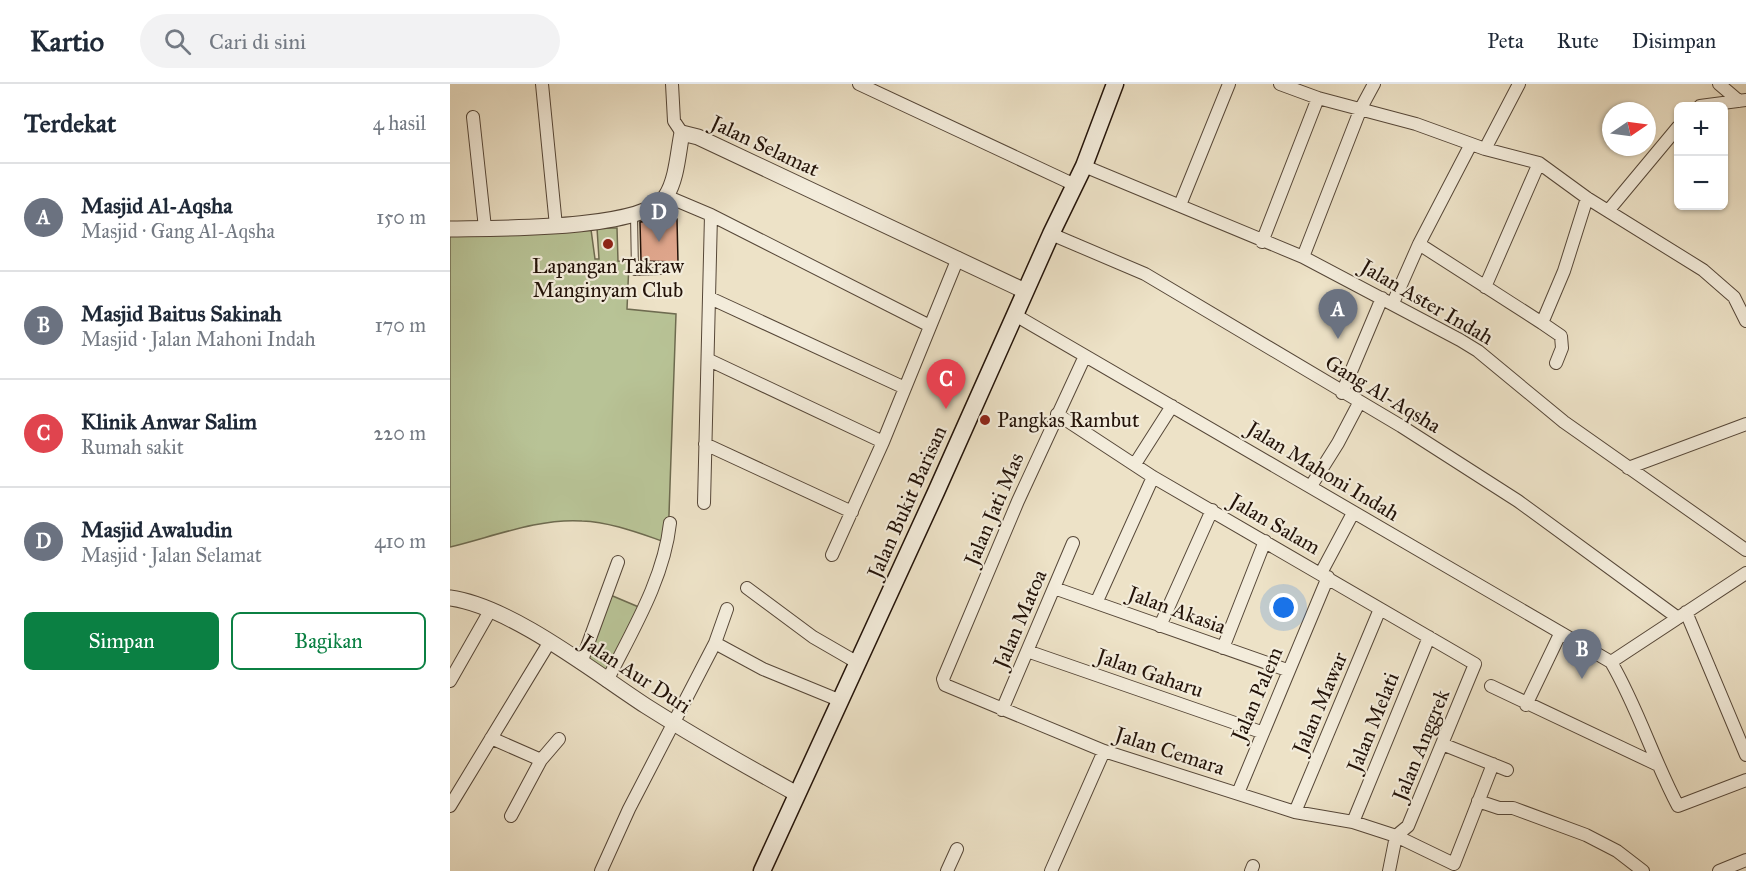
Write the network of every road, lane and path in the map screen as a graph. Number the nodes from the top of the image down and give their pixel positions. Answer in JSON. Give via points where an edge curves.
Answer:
{"nodes":[{"id":1,"x":542,"y":84,"type":"edge"},
{"id":2,"x":672,"y":84,"type":"edge"},
{"id":3,"x":859,"y":84,"type":"edge"},
{"id":4,"x":1114,"y":84,"type":"edge"},
{"id":5,"x":1229,"y":84,"type":"edge"},
{"id":6,"x":1280,"y":84,"type":"edge"},
{"id":7,"x":1374,"y":84,"type":"edge"},
{"id":8,"x":1519,"y":84,"type":"edge"},
{"id":9,"x":1719,"y":84,"type":"edge"},
{"id":10,"x":1318,"y":98,"type":"junction"},
{"id":11,"x":1742,"y":100,"type":"edge"},
{"id":12,"x":1361,"y":108,"type":"junction"},
{"id":13,"x":473,"y":117,"type":"dead end"},
{"id":14,"x":682,"y":133,"type":"junction"},
{"id":15,"x":1674,"y":133,"type":"edge"},
{"id":16,"x":1471,"y":144,"type":"junction"},
{"id":17,"x":1485,"y":149,"type":"junction"},
{"id":18,"x":1539,"y":163,"type":"junction"},
{"id":19,"x":1084,"y":166,"type":"junction"},
{"id":20,"x":1076,"y":185,"type":"junction"},
{"id":21,"x":666,"y":196,"type":"junction"},
{"id":22,"x":1587,"y":198,"type":"junction"},
{"id":23,"x":1180,"y":205,"type":"junction"},
{"id":24,"x":1608,"y":211,"type":"junction"},
{"id":25,"x":634,"y":214,"type":"junction"},
{"id":26,"x":711,"y":215,"type":"junction"},
{"id":27,"x":556,"y":226,"type":"junction"},
{"id":28,"x":485,"y":228,"type":"junction"},
{"id":29,"x":450,"y":229,"type":"edge"},
{"id":30,"x":1051,"y":234,"type":"junction"},
{"id":31,"x":1262,"y":242,"type":"junction"},
{"id":32,"x":1419,"y":244,"type":"junction"},
{"id":33,"x":1303,"y":257,"type":"junction"},
{"id":34,"x":958,"y":258,"type":"junction"},
{"id":35,"x":660,"y":271,"type":"dead end"},
{"id":36,"x":1485,"y":287,"type":"junction"},
{"id":37,"x":1024,"y":291,"type":"junction"},
{"id":38,"x":710,"y":298,"type":"junction"},
{"id":39,"x":1388,"y":301,"type":"junction"},
{"id":40,"x":1015,"y":315,"type":"junction"},
{"id":41,"x":1746,"y":321,"type":"edge"},
{"id":42,"x":1542,"y":323,"type":"junction"},
{"id":43,"x":930,"y":326,"type":"junction"},
{"id":44,"x":1085,"y":356,"type":"junction"},
{"id":45,"x":710,"y":360,"type":"junction"},
{"id":46,"x":1556,"y":363,"type":"dead end"},
{"id":47,"x":905,"y":388,"type":"junction"},
{"id":48,"x":1342,"y":393,"type":"junction"},
{"id":49,"x":1359,"y":403,"type":"junction"},
{"id":50,"x":1172,"y":406,"type":"junction"},
{"id":51,"x":1057,"y":414,"type":"junction"},
{"id":52,"x":1746,"y":424,"type":"edge"},
{"id":53,"x":883,"y":442,"type":"junction"},
{"id":54,"x":705,"y":444,"type":"junction"},
{"id":55,"x":1135,"y":464,"type":"junction"},
{"id":56,"x":1628,"y":468,"type":"junction"},
{"id":57,"x":1153,"y":477,"type":"junction"},
{"id":58,"x":1311,"y":486,"type":"junction"},
{"id":59,"x":704,"y":503,"type":"dead end"},
{"id":60,"x":1212,"y":510,"type":"junction"},
{"id":61,"x":852,"y":512,"type":"junction"},
{"id":62,"x":1353,"y":513,"type":"junction"},
{"id":63,"x":670,"y":523,"type":"dead end"},
{"id":64,"x":1265,"y":541,"type":"junction"},
{"id":65,"x":1073,"y":543,"type":"dead end"},
{"id":66,"x":1746,"y":550,"type":"edge"},
{"id":67,"x":832,"y":555,"type":"dead end"},
{"id":68,"x":618,"y":562,"type":"dead end"},
{"id":69,"x":1746,"y":573,"type":"edge"},
{"id":70,"x":1324,"y":575,"type":"junction"},
{"id":71,"x":747,"y":588,"type":"dead end"},
{"id":72,"x":1054,"y":588,"type":"junction"},
{"id":73,"x":450,"y":598,"type":"edge"},
{"id":74,"x":1096,"y":601,"type":"junction"},
{"id":75,"x":491,"y":609,"type":"junction"},
{"id":76,"x":727,"y":609,"type":"dead end"},
{"id":77,"x":1380,"y":609,"type":"junction"},
{"id":78,"x":1682,"y":615,"type":"junction"},
{"id":79,"x":1160,"y":626,"type":"junction"},
{"id":80,"x":1560,"y":634,"type":"junction"},
{"id":81,"x":1429,"y":637,"type":"junction"},
{"id":82,"x":549,"y":642,"type":"junction"},
{"id":83,"x":715,"y":643,"type":"junction"},
{"id":84,"x":1223,"y":648,"type":"junction"},
{"id":85,"x":1027,"y":651,"type":"junction"},
{"id":86,"x":1611,"y":662,"type":"junction"},
{"id":87,"x":581,"y":663,"type":"junction"},
{"id":88,"x":858,"y":663,"type":"junction"},
{"id":89,"x":1475,"y":664,"type":"joint"},
{"id":90,"x":1287,"y":670,"type":"junction"},
{"id":91,"x":943,"y":679,"type":"joint"},
{"id":92,"x":450,"y":681,"type":"edge"},
{"id":93,"x":607,"y":681,"type":"junction"},
{"id":94,"x":1491,"y":686,"type":"dead end"},
{"id":95,"x":841,"y":700,"type":"junction"},
{"id":96,"x":1526,"y":705,"type":"junction"},
{"id":97,"x":1002,"y":710,"type":"junction"},
{"id":98,"x":675,"y":724,"type":"junction"},
{"id":99,"x":1261,"y":732,"type":"junction"},
{"id":100,"x":491,"y":738,"type":"junction"},
{"id":101,"x":559,"y":739,"type":"dead end"},
{"id":102,"x":1442,"y":744,"type":"junction"},
{"id":103,"x":1104,"y":751,"type":"junction"},
{"id":104,"x":1746,"y":755,"type":"edge"},
{"id":105,"x":541,"y":760,"type":"junction"},
{"id":106,"x":1493,"y":764,"type":"junction"},
{"id":107,"x":1656,"y":764,"type":"junction"},
{"id":108,"x":1507,"y":770,"type":"dead end"},
{"id":109,"x":1746,"y":780,"type":"edge"},
{"id":110,"x":1238,"y":792,"type":"junction"},
{"id":111,"x":797,"y":794,"type":"junction"},
{"id":112,"x":1478,"y":801,"type":"junction"},
{"id":113,"x":450,"y":806,"type":"edge"},
{"id":114,"x":1296,"y":812,"type":"junction"},
{"id":115,"x":511,"y":816,"type":"dead end"},
{"id":116,"x":1353,"y":822,"type":"junction"},
{"id":117,"x":1396,"y":836,"type":"junction"},
{"id":118,"x":957,"y":849,"type":"dead end"},
{"id":119,"x":1746,"y":860,"type":"edge"},
{"id":120,"x":601,"y":871,"type":"edge"},
{"id":121,"x":762,"y":871,"type":"edge"},
{"id":122,"x":947,"y":871,"type":"edge"},
{"id":123,"x":1051,"y":871,"type":"edge"},
{"id":124,"x":1389,"y":871,"type":"edge"},
{"id":125,"x":1643,"y":871,"type":"edge"},
{"id":126,"x":1719,"y":871,"type":"edge"}],
"edges":[{"from":1,"to":27,"type":"street"},
{"from":2,"to":14,"type":"street","via":[[674,121]]},
{"from":3,"to":20,"type":"street"},
{"from":4,"to":19,"type":"main road","name":"Jalan Bukit Barisan"},
{"from":5,"to":23,"type":"street"},
{"from":6,"to":10,"type":"street"},
{"from":7,"to":12,"type":"street"},
{"from":8,"to":17,"type":"street"},
{"from":9,"to":11,"type":"street"},
{"from":10,"to":12,"type":"street"},
{"from":10,"to":31,"type":"street"},
{"from":12,"to":16,"type":"street"},
{"from":12,"to":33,"type":"street"},
{"from":13,"to":28,"type":"street"},
{"from":14,"to":21,"type":"street","name":"Jalan Selamat"},
{"from":14,"to":34,"type":"street","name":"Jalan Selamat"},
{"from":15,"to":24,"type":"street"},
{"from":16,"to":17,"type":"street"},
{"from":16,"to":32,"type":"street"},
{"from":17,"to":18,"type":"street"},
{"from":18,"to":22,"type":"street"},
{"from":18,"to":36,"type":"street"},
{"from":19,"to":20,"type":"main road","name":"Jalan Bukit Barisan"},
{"from":19,"to":23,"type":"street","name":"Jalan Aster Indah"},
{"from":20,"to":30,"type":"main road","name":"Jalan Bukit Barisan"},
{"from":21,"to":25,"type":"street","via":[[654,207]]},
{"from":21,"to":26,"type":"street"},
{"from":22,"to":24,"type":"street"},
{"from":22,"to":42,"type":"street","via":[[1564,271]]},
{"from":23,"to":31,"type":"street","name":"Jalan Aster Indah"},
{"from":24,"to":41,"type":"street","via":[[1702,270],[1734,297]]},
{"from":25,"to":27,"type":"street"},
{"from":25,"to":35,"type":"lane","via":[[635,272]]},
{"from":26,"to":38,"type":"street"},
{"from":26,"to":43,"type":"street"},
{"from":27,"to":28,"type":"street"},
{"from":28,"to":29,"type":"street"},
{"from":30,"to":37,"type":"main road","name":"Jalan Bukit Barisan"},
{"from":30,"to":48,"type":"street","name":"Gang Al-Aqsha","via":[[1146,274]]},
{"from":31,"to":33,"type":"street","name":"Jalan Aster Indah"},
{"from":32,"to":36,"type":"street"},
{"from":32,"to":39,"type":"street"},
{"from":33,"to":39,"type":"street","name":"Jalan Aster Indah"},
{"from":34,"to":37,"type":"street","name":"Jalan Selamat"},
{"from":34,"to":43,"type":"street"},
{"from":36,"to":42,"type":"street"},
{"from":37,"to":40,"type":"main road","name":"Jalan Bukit Barisan"},
{"from":38,"to":45,"type":"street"},
{"from":38,"to":47,"type":"street"},
{"from":39,"to":48,"type":"street"},
{"from":39,"to":56,"type":"street","name":"Jalan Aster Indah","via":[[1478,351],[1563,422]]},
{"from":40,"to":44,"type":"street","name":"Jalan Mahoni Indah"},
{"from":40,"to":88,"type":"main road","name":"Jalan Bukit Barisan"},
{"from":42,"to":46,"type":"street","via":[[1561,336],[1562,348]]},
{"from":43,"to":47,"type":"street"},
{"from":44,"to":50,"type":"street","name":"Jalan Mahoni Indah"},
{"from":44,"to":51,"type":"street","name":"Jalan Jati Mas"},
{"from":45,"to":53,"type":"street"},
{"from":45,"to":54,"type":"street"},
{"from":47,"to":53,"type":"street"},
{"from":48,"to":49,"type":"street","name":"Gang Al-Aqsha"},
{"from":49,"to":58,"type":"street"},
{"from":49,"to":78,"type":"street","name":"Gang Al-Aqsha","via":[[1518,501]]},
{"from":50,"to":55,"type":"street"},
{"from":50,"to":58,"type":"street","name":"Jalan Mahoni Indah"},
{"from":51,"to":55,"type":"street","name":"Jalan Salam"},
{"from":51,"to":91,"type":"street","name":"Jalan Jati Mas"},
{"from":52,"to":56,"type":"street"},
{"from":53,"to":61,"type":"street"},
{"from":54,"to":59,"type":"street"},
{"from":54,"to":61,"type":"street"},
{"from":55,"to":57,"type":"street","name":"Jalan Salam"},
{"from":56,"to":66,"type":"street","name":"Jalan Aster Indah"},
{"from":57,"to":60,"type":"street","name":"Jalan Salam"},
{"from":57,"to":74,"type":"street"},
{"from":58,"to":62,"type":"street","name":"Jalan Mahoni Indah"},
{"from":60,"to":64,"type":"street","name":"Jalan Salam"},
{"from":60,"to":79,"type":"street"},
{"from":61,"to":67,"type":"street"},
{"from":62,"to":70,"type":"street","name":"Jalan Palem"},
{"from":62,"to":80,"type":"street","name":"Jalan Mahoni Indah"},
{"from":63,"to":93,"type":"street","via":[[666,553]]},
{"from":64,"to":70,"type":"street","name":"Jalan Salam"},
{"from":64,"to":84,"type":"street"},
{"from":65,"to":72,"type":"street","name":"Jalan Matoa"},
{"from":68,"to":87,"type":"street"},
{"from":69,"to":78,"type":"street"},
{"from":70,"to":77,"type":"street","name":"Jalan Salam"},
{"from":70,"to":90,"type":"street","name":"Jalan Palem"},
{"from":71,"to":88,"type":"street","via":[[813,637]]},
{"from":72,"to":74,"type":"street","name":"Jalan Akasia"},
{"from":72,"to":85,"type":"street","name":"Jalan Matoa"},
{"from":73,"to":75,"type":"street","name":"Jalan Aur Duri"},
{"from":74,"to":79,"type":"street","name":"Jalan Akasia"},
{"from":75,"to":82,"type":"street","name":"Jalan Aur Duri"},
{"from":75,"to":92,"type":"street"},
{"from":76,"to":83,"type":"street"},
{"from":77,"to":81,"type":"street","name":"Jalan Salam"},
{"from":77,"to":114,"type":"street","name":"Jalan Mawar"},
{"from":78,"to":86,"type":"street"},
{"from":78,"to":104,"type":"street"},
{"from":79,"to":84,"type":"street","name":"Jalan Akasia"},
{"from":80,"to":86,"type":"street","name":"Jalan Mahoni Indah"},
{"from":80,"to":96,"type":"street"},
{"from":81,"to":89,"type":"street","name":"Jalan Salam"},
{"from":81,"to":116,"type":"street","name":"Jalan Melati"},
{"from":82,"to":87,"type":"street","name":"Jalan Aur Duri"},
{"from":82,"to":100,"type":"street"},
{"from":83,"to":95,"type":"street","via":[[763,669]]},
{"from":83,"to":98,"type":"street"},
{"from":84,"to":90,"type":"street","name":"Jalan Akasia"},
{"from":85,"to":97,"type":"street","name":"Jalan Matoa"},
{"from":85,"to":99,"type":"street","name":"Jalan Gaharu"},
{"from":86,"to":107,"type":"street","via":[[1628,692]]},
{"from":87,"to":93,"type":"street","name":"Jalan Aur Duri"},
{"from":88,"to":95,"type":"main road","name":"Jalan Bukit Barisan"},
{"from":89,"to":102,"type":"street","name":"Jalan Anggrek"},
{"from":90,"to":99,"type":"street","name":"Jalan Palem"},
{"from":91,"to":97,"type":"street","name":"Jalan Cemara","via":[[945,685]]},
{"from":93,"to":98,"type":"street","name":"Jalan Aur Duri"},
{"from":94,"to":96,"type":"street"},
{"from":95,"to":111,"type":"main road","name":"Jalan Bukit Barisan"},
{"from":96,"to":107,"type":"street"},
{"from":97,"to":103,"type":"street","name":"Jalan Cemara"},
{"from":98,"to":111,"type":"street","name":"Jalan Aur Duri"},
{"from":98,"to":120,"type":"street"},
{"from":99,"to":110,"type":"street","name":"Jalan Palem"},
{"from":100,"to":105,"type":"street"},
{"from":100,"to":113,"type":"street"},
{"from":101,"to":105,"type":"street"},
{"from":102,"to":106,"type":"street"},
{"from":102,"to":117,"type":"street","name":"Jalan Anggrek","via":[[1408,826]]},
{"from":103,"to":110,"type":"street","name":"Jalan Cemara"},
{"from":103,"to":123,"type":"street"},
{"from":105,"to":115,"type":"street"},
{"from":106,"to":108,"type":"street"},
{"from":106,"to":112,"type":"street"},
{"from":107,"to":109,"type":"street","via":[[1681,807]]},
{"from":110,"to":114,"type":"street","name":"Jalan Cemara"},
{"from":111,"to":121,"type":"main road","name":"Jalan Bukit Barisan"},
{"from":112,"to":117,"type":"street","name":"Jalan Cemara","via":[[1454,864]]},
{"from":112,"to":125,"type":"street","via":[[1498,808],[1514,808],[1586,835],[1617,850]]},
{"from":114,"to":116,"type":"street","name":"Jalan Cemara"},
{"from":116,"to":117,"type":"street","name":"Jalan Cemara"},
{"from":117,"to":124,"type":"street"},
{"from":118,"to":122,"type":"street"},
{"from":119,"to":126,"type":"street"}]}
